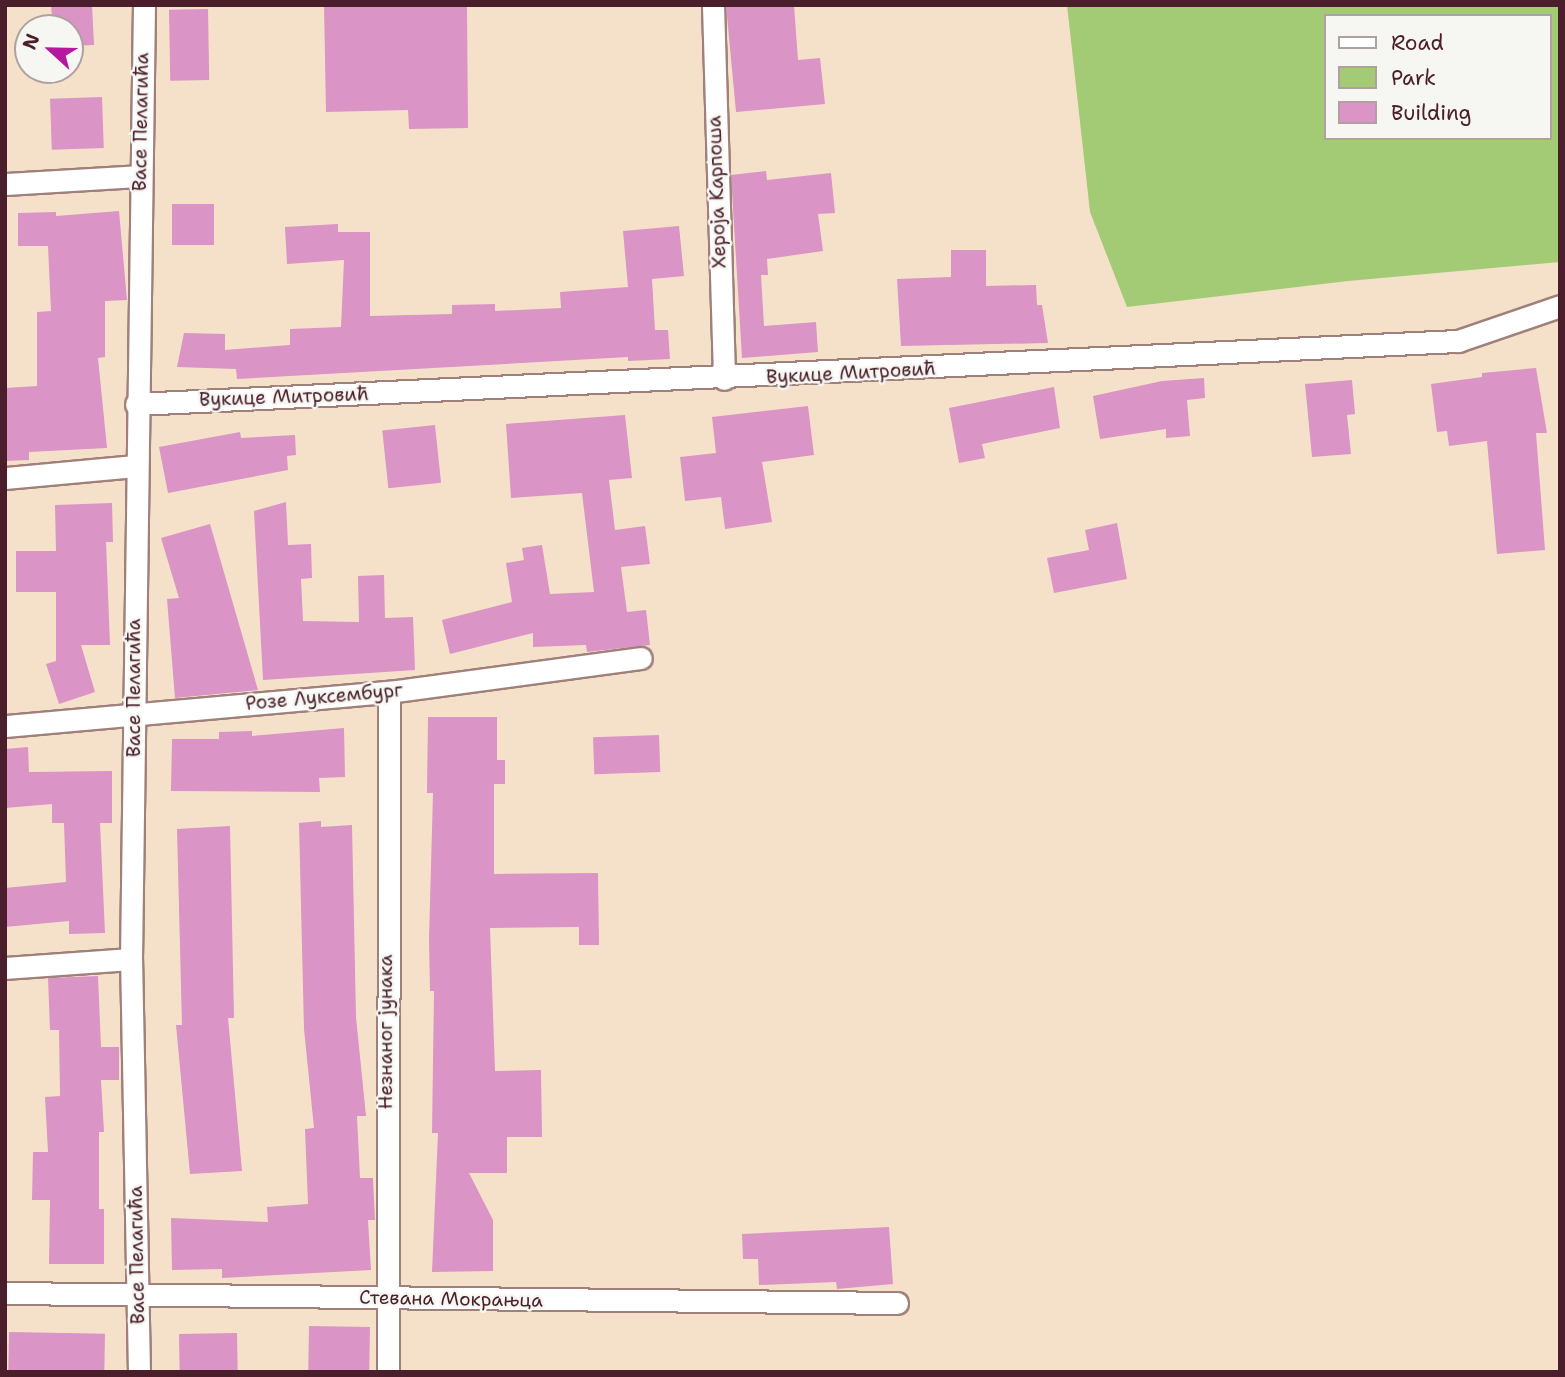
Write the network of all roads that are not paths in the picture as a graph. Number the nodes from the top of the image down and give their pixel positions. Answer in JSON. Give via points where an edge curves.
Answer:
{"nodes":[{"id":1,"x":144,"y":5,"type":"edge"},
{"id":2,"x":713,"y":5,"type":"edge"},
{"id":3,"x":140,"y":176,"type":"junction"},
{"id":4,"x":5,"y":184,"type":"edge"},
{"id":5,"x":1560,"y":306,"type":"edge"},
{"id":6,"x":724,"y":379,"type":"junction"},
{"id":7,"x":136,"y":404,"type":"junction"},
{"id":8,"x":135,"y":466,"type":"junction"},
{"id":9,"x":5,"y":478,"type":"edge"},
{"id":10,"x":641,"y":658,"type":"dead end"},
{"id":11,"x":389,"y":692,"type":"junction"},
{"id":12,"x":134,"y":715,"type":"junction"},
{"id":13,"x":5,"y":726,"type":"edge"},
{"id":14,"x":131,"y":959,"type":"junction"},
{"id":15,"x":5,"y":968,"type":"edge"},
{"id":16,"x":5,"y":1293,"type":"edge"},
{"id":17,"x":138,"y":1296,"type":"junction"},
{"id":18,"x":388,"y":1299,"type":"junction"},
{"id":19,"x":897,"y":1303,"type":"dead end"},
{"id":20,"x":139,"y":1372,"type":"edge"},
{"id":21,"x":388,"y":1372,"type":"edge"}],
"edges":[{"from":1,"to":3,"type":"street","name":"Васе Пелагића"},
{"from":2,"to":6,"type":"street","name":"Хероја Карпоша"},
{"from":3,"to":4,"type":"street"},
{"from":3,"to":7,"type":"street","name":"Васе Пелагића"},
{"from":5,"to":6,"type":"street","name":"Вукице Митровић","via":[[1458,341]]},
{"from":6,"to":7,"type":"street","name":"Вукице Митровић"},
{"from":7,"to":8,"type":"street","name":"Васе Пелагића"},
{"from":8,"to":9,"type":"street"},
{"from":8,"to":12,"type":"street","name":"Васе Пелагића"},
{"from":10,"to":11,"type":"street","name":"Розе Луксембург"},
{"from":11,"to":12,"type":"street","name":"Розе Луксембург"},
{"from":11,"to":18,"type":"street","name":"Незнаног јунака"},
{"from":12,"to":13,"type":"street","name":"Розе Луксембург"},
{"from":12,"to":14,"type":"street","name":"Васе Пелагића"},
{"from":14,"to":15,"type":"street"},
{"from":14,"to":17,"type":"street","name":"Васе Пелагића"},
{"from":16,"to":17,"type":"street","name":"Стевана Мокрањца"},
{"from":17,"to":18,"type":"street","name":"Стевана Мокрањца"},
{"from":17,"to":20,"type":"street","name":"Васе Пелагића"},
{"from":18,"to":19,"type":"street","name":"Стевана Мокрањца"},
{"from":18,"to":21,"type":"street","name":"Незнаног јунака"}]}
